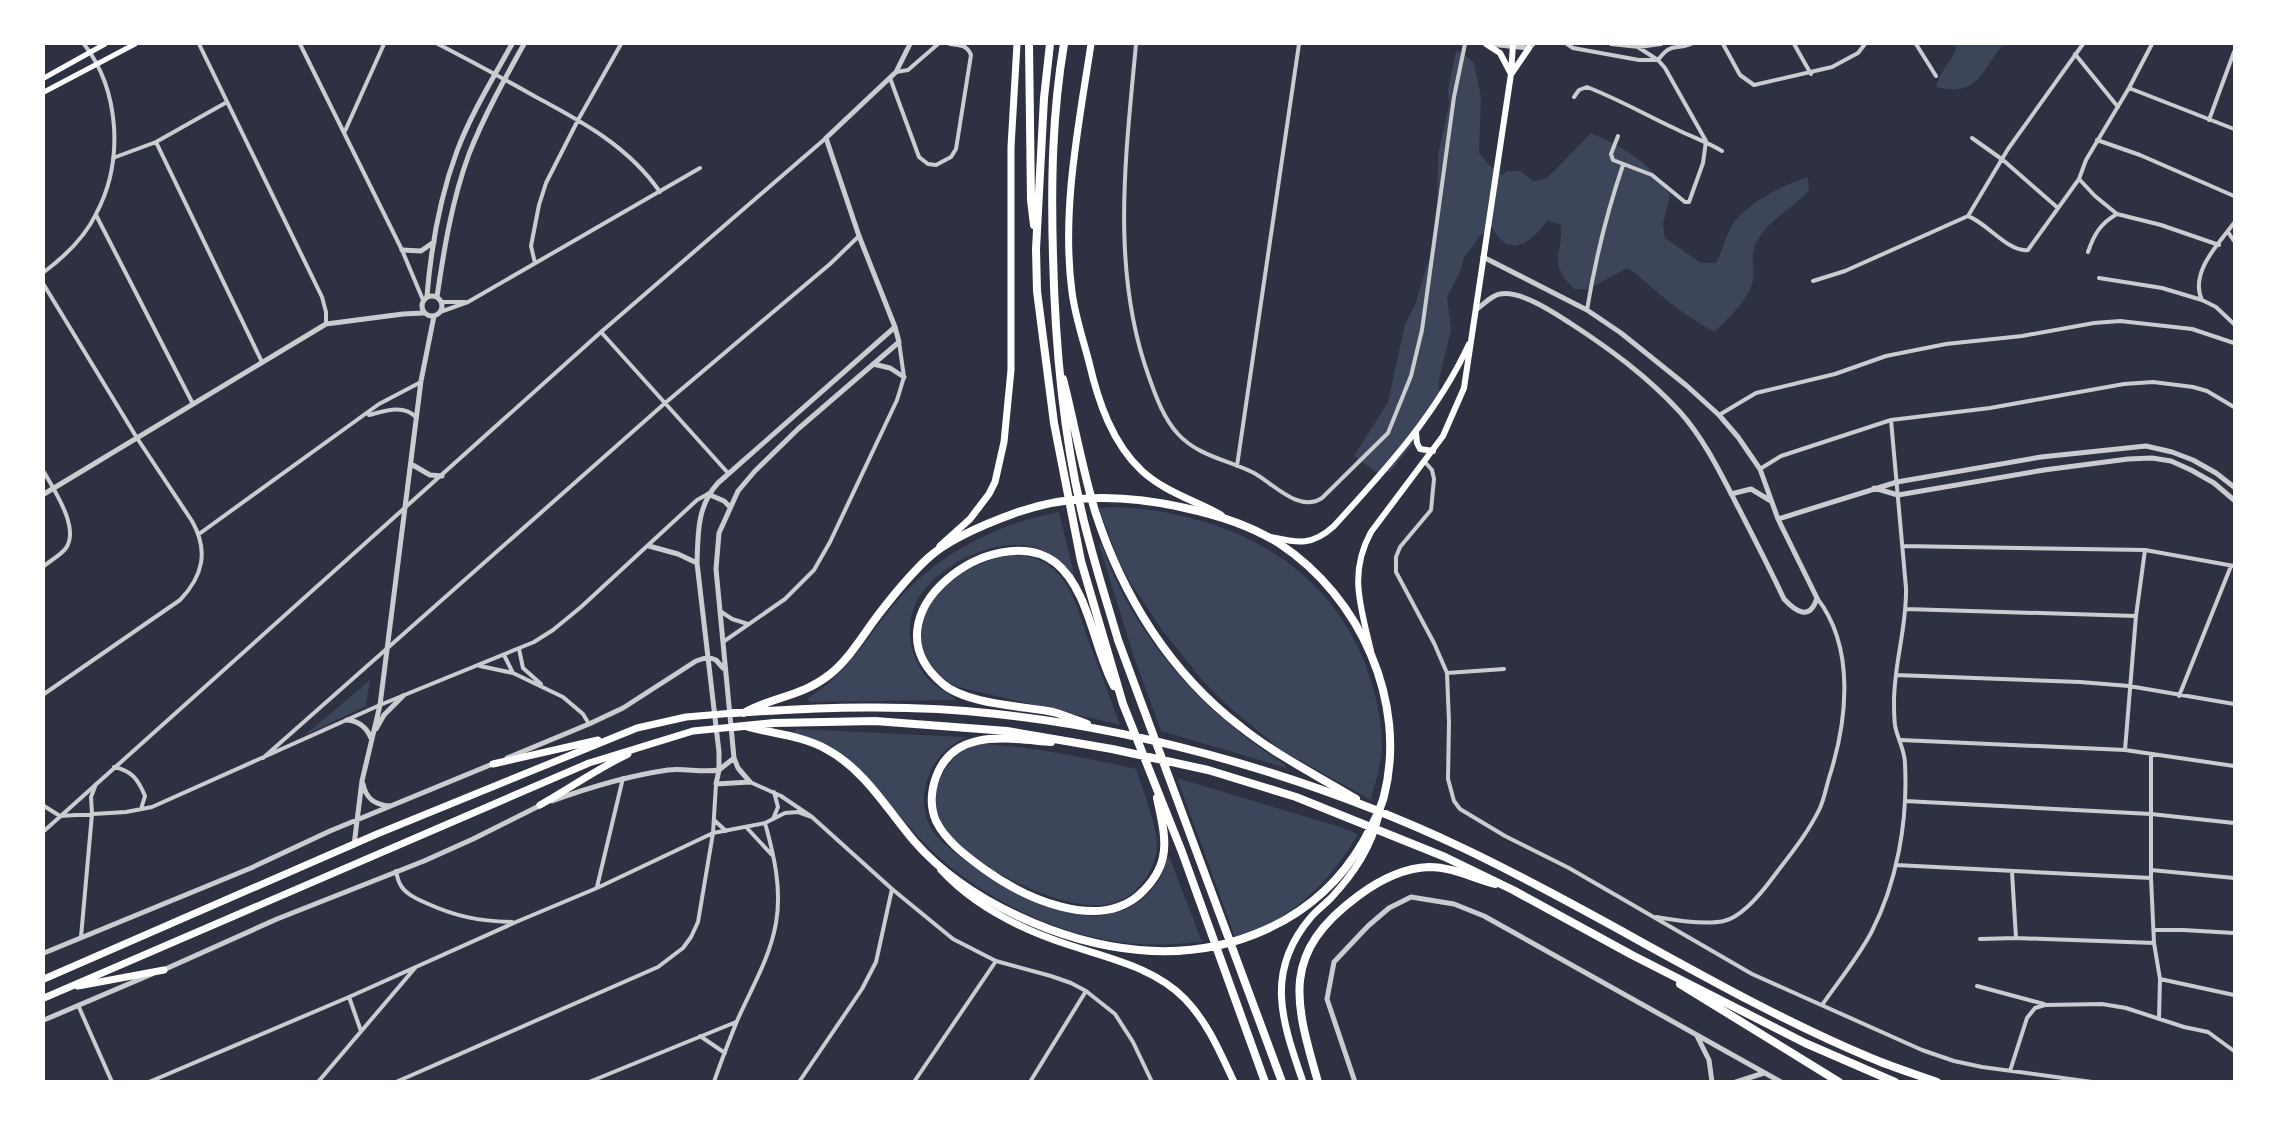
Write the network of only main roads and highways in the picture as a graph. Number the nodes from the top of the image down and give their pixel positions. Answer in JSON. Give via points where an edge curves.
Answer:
{"nodes":[{"id":1,"x":105,"y":44,"type":"edge"},
{"id":2,"x":135,"y":44,"type":"edge"},
{"id":3,"x":1017,"y":44,"type":"edge"},
{"id":4,"x":1029,"y":44,"type":"edge"},
{"id":5,"x":1050,"y":44,"type":"edge"},
{"id":6,"x":1064,"y":44,"type":"edge"},
{"id":7,"x":1091,"y":44,"type":"edge"},
{"id":8,"x":1487,"y":44,"type":"edge"},
{"id":9,"x":1513,"y":45,"type":"edge"},
{"id":10,"x":1531,"y":46,"type":"edge"},
{"id":11,"x":1511,"y":74,"type":"junction"},
{"id":12,"x":44,"y":78,"type":"edge"},
{"id":13,"x":44,"y":92,"type":"edge"},
{"id":14,"x":1036,"y":249,"type":"junction"},
{"id":15,"x":1470,"y":341,"type":"junction"},
{"id":16,"x":1057,"y":351,"type":"junction"},
{"id":17,"x":1416,"y":432,"type":"junction"},
{"id":18,"x":1432,"y":451,"type":"junction"},
{"id":19,"x":1234,"y":522,"type":"junction"},
{"id":20,"x":1266,"y":536,"type":"junction"},
{"id":21,"x":929,"y":556,"type":"junction"},
{"id":22,"x":1374,"y":663,"type":"junction"},
{"id":23,"x":1125,"y":708,"type":"junction"},
{"id":24,"x":744,"y":713,"type":"junction"},
{"id":25,"x":734,"y":714,"type":"joint"},
{"id":26,"x":745,"y":726,"type":"junction"},
{"id":27,"x":734,"y":727,"type":"joint"},
{"id":28,"x":638,"y":729,"type":"junction"},
{"id":29,"x":1109,"y":731,"type":"junction"},
{"id":30,"x":646,"y":745,"type":"junction"},
{"id":31,"x":1090,"y":745,"type":"junction"},
{"id":32,"x":493,"y":764,"type":"road end"},
{"id":33,"x":1151,"y":770,"type":"junction"},
{"id":34,"x":540,"y":805,"type":"road end"},
{"id":35,"x":1368,"y":806,"type":"junction"},
{"id":36,"x":1361,"y":852,"type":"junction"},
{"id":37,"x":929,"y":857,"type":"junction"},
{"id":38,"x":1513,"y":890,"type":"junction"},
{"id":39,"x":1632,"y":955,"type":"junction"},
{"id":40,"x":164,"y":970,"type":"road end"},
{"id":41,"x":44,"y":979,"type":"edge"},
{"id":42,"x":64,"y":989,"type":"junction"},
{"id":43,"x":44,"y":998,"type":"edge"},
{"id":44,"x":1234,"y":1082,"type":"edge"},
{"id":45,"x":1265,"y":1082,"type":"edge"},
{"id":46,"x":1282,"y":1082,"type":"edge"},
{"id":47,"x":1303,"y":1082,"type":"edge"},
{"id":48,"x":1318,"y":1082,"type":"edge"},
{"id":49,"x":1839,"y":1082,"type":"edge"},
{"id":50,"x":1895,"y":1082,"type":"edge"},
{"id":51,"x":1937,"y":1082,"type":"edge"}],
"edges":[{"from":1,"to":12,"type":"main road"},
{"from":2,"to":13,"type":"main road"},
{"from":3,"to":21,"type":"highway","via":[[1011,147],[1011,370],[1004,442],[985,500]]},
{"from":4,"to":14,"type":"highway","via":[[1031,200]]},
{"from":5,"to":14,"type":"highway"},
{"from":6,"to":16,"type":"highway","via":[[1052,169]]},
{"from":7,"to":19,"type":"highway","via":[[1068,240],[1072,294],[1091,373],[1119,442],[1141,470],[1165,489]]},
{"from":8,"to":11,"type":"main road","via":[[1500,53]]},
{"from":9,"to":11,"type":"main road"},
{"from":10,"to":11,"type":"main road"},
{"from":11,"to":15,"type":"main road"},
{"from":14,"to":23,"type":"highway","via":[[1044,355],[1066,492],[1081,561]]},
{"from":15,"to":17,"type":"main road","via":[[1458,369]]},
{"from":15,"to":18,"type":"main road","via":[[1464,388],[1451,422]]},
{"from":16,"to":35,"type":"highway","via":[[1095,510],[1127,589],[1151,632],[1206,697],[1240,727]]},
{"from":16,"to":46,"type":"highway","via":[[1065,426],[1081,511],[1118,640]]},
{"from":17,"to":18,"type":"main road","via":[[1420,449]]},
{"from":17,"to":20,"type":"main road","via":[[1321,537],[1305,542]]},
{"from":18,"to":22,"type":"main road","via":[[1371,532],[1358,566],[1358,589]]},
{"from":19,"to":20,"type":"highway"},
{"from":19,"to":21,"type":"highway","via":[[1156,502],[1096,497],[1018,512]]},
{"from":20,"to":22,"type":"highway","via":[[1291,552],[1330,587],[1361,633]]},
{"from":21,"to":24,"type":"highway","via":[[829,675],[811,687]]},
{"from":22,"to":36,"type":"highway","via":[[1388,716],[1390,759],[1383,801]]},
{"from":23,"to":29,"type":"highway","via":[[1075,588],[1058,565],[1043,556],[1015,550],[975,562],[934,590],[918,624],[919,648],[944,685],[968,696],[1055,713]]},
{"from":23,"to":33,"type":"highway"},
{"from":24,"to":25,"type":"highway"},
{"from":24,"to":29,"type":"highway","via":[[912,708],[998,714]]},
{"from":25,"to":28,"type":"highway","via":[[686,717]]},
{"from":26,"to":27,"type":"highway"},
{"from":26,"to":31,"type":"highway","via":[[875,721],[1007,731]]},
{"from":26,"to":37,"type":"highway","via":[[827,749],[848,764]]},
{"from":27,"to":30,"type":"highway","via":[[693,731]]},
{"from":28,"to":32,"type":"highway"},
{"from":28,"to":41,"type":"highway","via":[[354,845]]},
{"from":29,"to":35,"type":"highway","via":[[1216,756]]},
{"from":30,"to":34,"type":"highway","via":[[602,766]]},
{"from":30,"to":42,"type":"highway","via":[[590,763]]},
{"from":31,"to":33,"type":"highway","via":[[1005,738],[972,740],[946,759],[938,772],[933,786],[935,819],[942,832],[972,861],[1007,884],[1071,909],[1104,911],[1119,907],[1148,887],[1163,856]]},
{"from":31,"to":38,"type":"highway","via":[[1208,770],[1296,797],[1386,831]]},
{"from":33,"to":45,"type":"highway"},
{"from":35,"to":51,"type":"highway","via":[[1466,849],[1809,1030]]},
{"from":36,"to":37,"type":"highway","via":[[1320,896],[1283,922],[1242,940],[1170,952],[1098,944],[1047,928],[975,892]]},
{"from":36,"to":47,"type":"highway","via":[[1354,872],[1311,916],[1284,964],[1281,1006]]},
{"from":37,"to":44,"type":"highway","via":[[961,890],[1008,919],[1140,969],[1174,989],[1200,1016]]},
{"from":38,"to":39,"type":"highway"},
{"from":38,"to":48,"type":"highway","via":[[1447,869],[1412,869],[1366,890],[1326,923],[1307,952],[1299,985],[1304,1030]]},
{"from":39,"to":49,"type":"highway"},
{"from":39,"to":50,"type":"highway","via":[[1805,1043]]},
{"from":40,"to":42,"type":"highway"},
{"from":42,"to":43,"type":"highway"}]}
